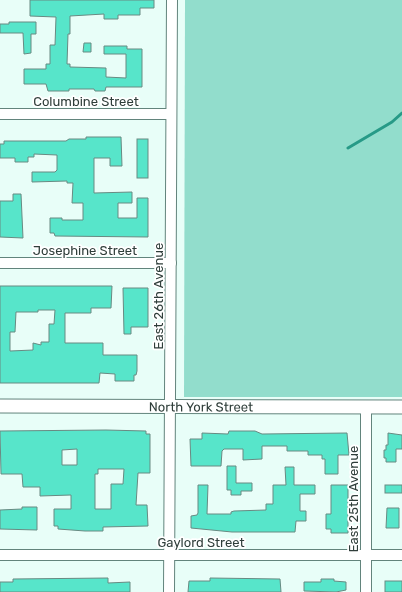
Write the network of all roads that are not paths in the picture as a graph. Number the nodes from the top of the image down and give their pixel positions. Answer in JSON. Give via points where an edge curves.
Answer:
{"nodes":[{"id":1,"x":172,"y":0,"type":"edge"},
{"id":2,"x":0,"y":114,"type":"edge"},
{"id":3,"x":171,"y":114,"type":"junction"},
{"id":4,"x":0,"y":263,"type":"edge"},
{"id":5,"x":171,"y":263,"type":"junction"},
{"id":6,"x":0,"y":406,"type":"edge"},
{"id":7,"x":170,"y":407,"type":"junction"},
{"id":8,"x":366,"y":407,"type":"junction"},
{"id":9,"x":402,"y":407,"type":"edge"},
{"id":10,"x":0,"y":555,"type":"edge"},
{"id":11,"x":170,"y":555,"type":"junction"},
{"id":12,"x":366,"y":555,"type":"junction"},
{"id":13,"x":402,"y":555,"type":"edge"},
{"id":14,"x":169,"y":592,"type":"edge"},
{"id":15,"x":366,"y":592,"type":"edge"}],
"edges":[{"from":1,"to":3,"type":"street","name":"East 26th Avenue"},
{"from":2,"to":3,"type":"street","name":"Columbine Street"},
{"from":3,"to":5,"type":"street","name":"East 26th Avenue"},
{"from":4,"to":5,"type":"street","name":"Josephine Street"},
{"from":5,"to":7,"type":"street","name":"East 26th Avenue"},
{"from":6,"to":7,"type":"main road","name":"North York Street"},
{"from":7,"to":8,"type":"main road","name":"North York Street"},
{"from":7,"to":11,"type":"street","name":"East 26th Avenue"},
{"from":8,"to":9,"type":"main road","name":"North York Street"},
{"from":8,"to":12,"type":"street","name":"East 25th Avenue"},
{"from":10,"to":11,"type":"street","name":"Gaylord Street"},
{"from":11,"to":12,"type":"street","name":"Gaylord Street"},
{"from":11,"to":14,"type":"street","name":"East 26th Avenue"},
{"from":12,"to":13,"type":"street","name":"Gaylord Street"},
{"from":12,"to":15,"type":"street","name":"East 25th Avenue"}]}
